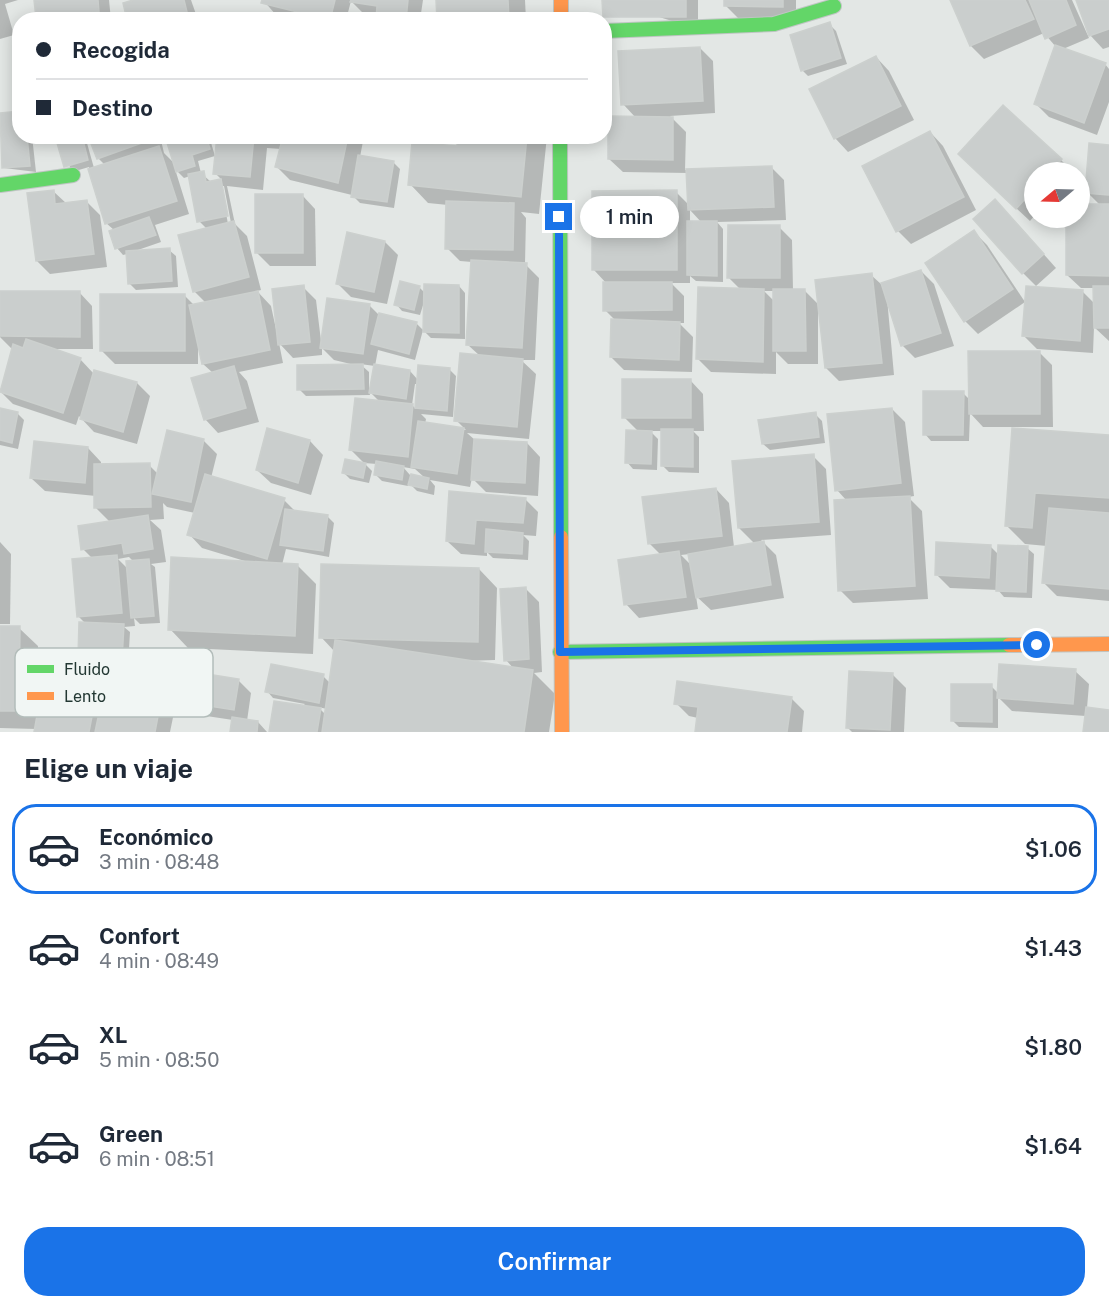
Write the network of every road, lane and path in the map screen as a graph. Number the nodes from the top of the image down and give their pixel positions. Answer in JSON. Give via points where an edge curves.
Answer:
{"nodes":[{"id":1,"x":834,"y":6,"type":"dead end"},
{"id":2,"x":612,"y":31,"type":"edge"},
{"id":3,"x":560,"y":144,"type":"edge"},
{"id":4,"x":73,"y":176,"type":"dead end"},
{"id":5,"x":0,"y":184,"type":"edge"},
{"id":6,"x":1109,"y":644,"type":"edge"},
{"id":7,"x":560,"y":652,"type":"junction"},
{"id":8,"x":562,"y":732,"type":"edge"}],
"edges":[{"from":1,"to":2,"type":"street","via":[[774,24]]},
{"from":3,"to":7,"type":"street"},
{"from":4,"to":5,"type":"street"},
{"from":6,"to":7,"type":"street"},
{"from":7,"to":8,"type":"street"}]}
